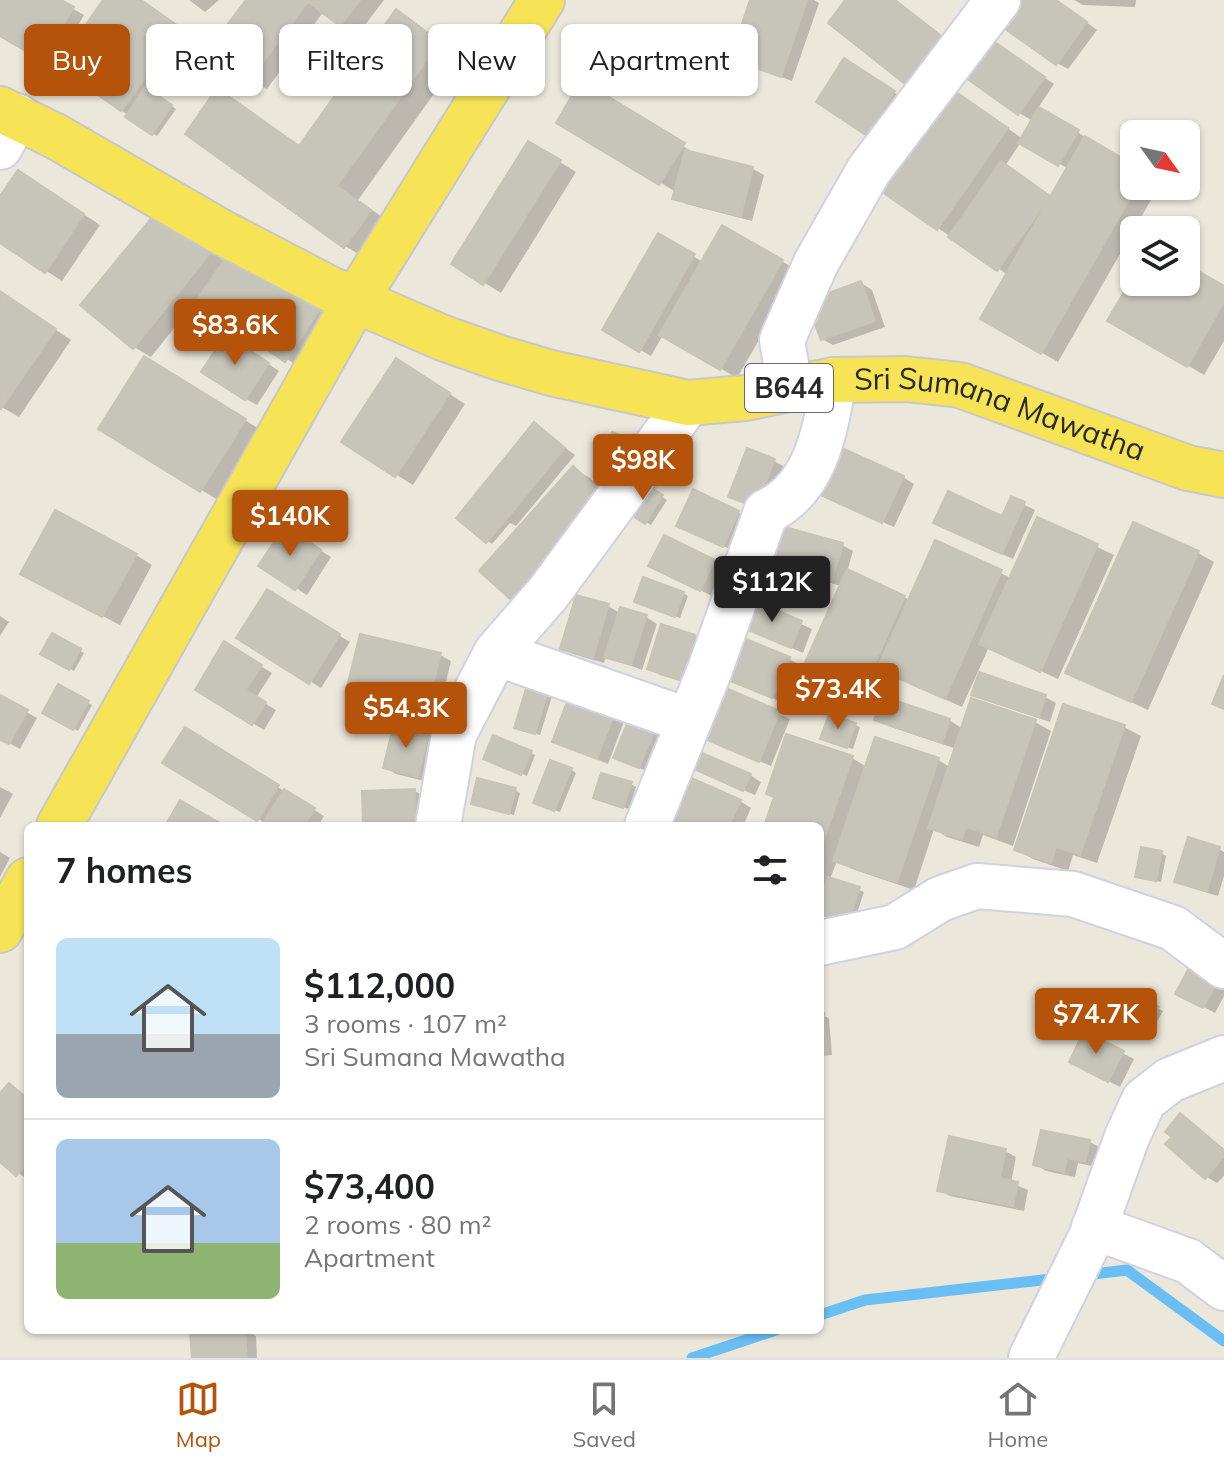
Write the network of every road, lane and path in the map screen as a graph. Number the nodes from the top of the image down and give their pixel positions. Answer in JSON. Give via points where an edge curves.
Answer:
{"nodes":[{"id":1,"x":542,"y":0,"type":"edge"},
{"id":2,"x":998,"y":0,"type":"edge"},
{"id":3,"x":6,"y":124,"type":"edge"},
{"id":4,"x":355,"y":301,"type":"junction"},
{"id":5,"x":834,"y":380,"type":"junction"},
{"id":6,"x":790,"y":388,"type":"junction"},
{"id":7,"x":688,"y":403,"type":"junction"},
{"id":8,"x":1224,"y":475,"type":"edge"},
{"id":9,"x":496,"y":653,"type":"junction"},
{"id":10,"x":689,"y":721,"type":"junction"},
{"id":11,"x":61,"y":822,"type":"edge"},
{"id":12,"x":439,"y":822,"type":"edge"},
{"id":13,"x":649,"y":822,"type":"edge"},
{"id":14,"x":24,"y":887,"type":"edge"},
{"id":15,"x":0,"y":930,"type":"edge"},
{"id":16,"x":824,"y":942,"type":"edge"},
{"id":17,"x":1224,"y":966,"type":"edge"},
{"id":18,"x":1224,"y":1058,"type":"edge"},
{"id":19,"x":1093,"y":1232,"type":"junction"},
{"id":20,"x":1224,"y":1288,"type":"edge"},
{"id":21,"x":1033,"y":1354,"type":"edge"}],
"edges":[{"from":1,"to":4,"type":"main road"},
{"from":2,"to":6,"type":"street","via":[[869,170],[816,263],[782,340]]},
{"from":3,"to":4,"type":"main road","number":"B644"},
{"from":4,"to":7,"type":"main road","name":"Sri Sumana Mawatha","number":"B644","via":[[500,358]]},
{"from":4,"to":11,"type":"main road"},
{"from":5,"to":6,"type":"main road","name":"Sri Sumana Mawatha","number":"B644"},
{"from":5,"to":8,"type":"main road","name":"Sri Sumana Mawatha","number":"B644","via":[[960,385],[1188,468]]},
{"from":5,"to":10,"type":"street","via":[[824,436],[805,478],[785,502],[766,512]]},
{"from":6,"to":7,"type":"main road","name":"Sri Sumana Mawatha","number":"B644"},
{"from":7,"to":9,"type":"street","via":[[549,592]]},
{"from":9,"to":10,"type":"street"},
{"from":9,"to":12,"type":"street","via":[[454,734]]},
{"from":10,"to":13,"type":"street"},
{"from":14,"to":15,"type":"main road"},
{"from":16,"to":17,"type":"street","via":[[895,927],[940,899],[977,886],[1073,894],[1173,928]]},
{"from":18,"to":19,"type":"street","via":[[1170,1080],[1144,1100]]},
{"from":19,"to":20,"type":"street","via":[[1188,1261]]},
{"from":19,"to":21,"type":"street"}]}
